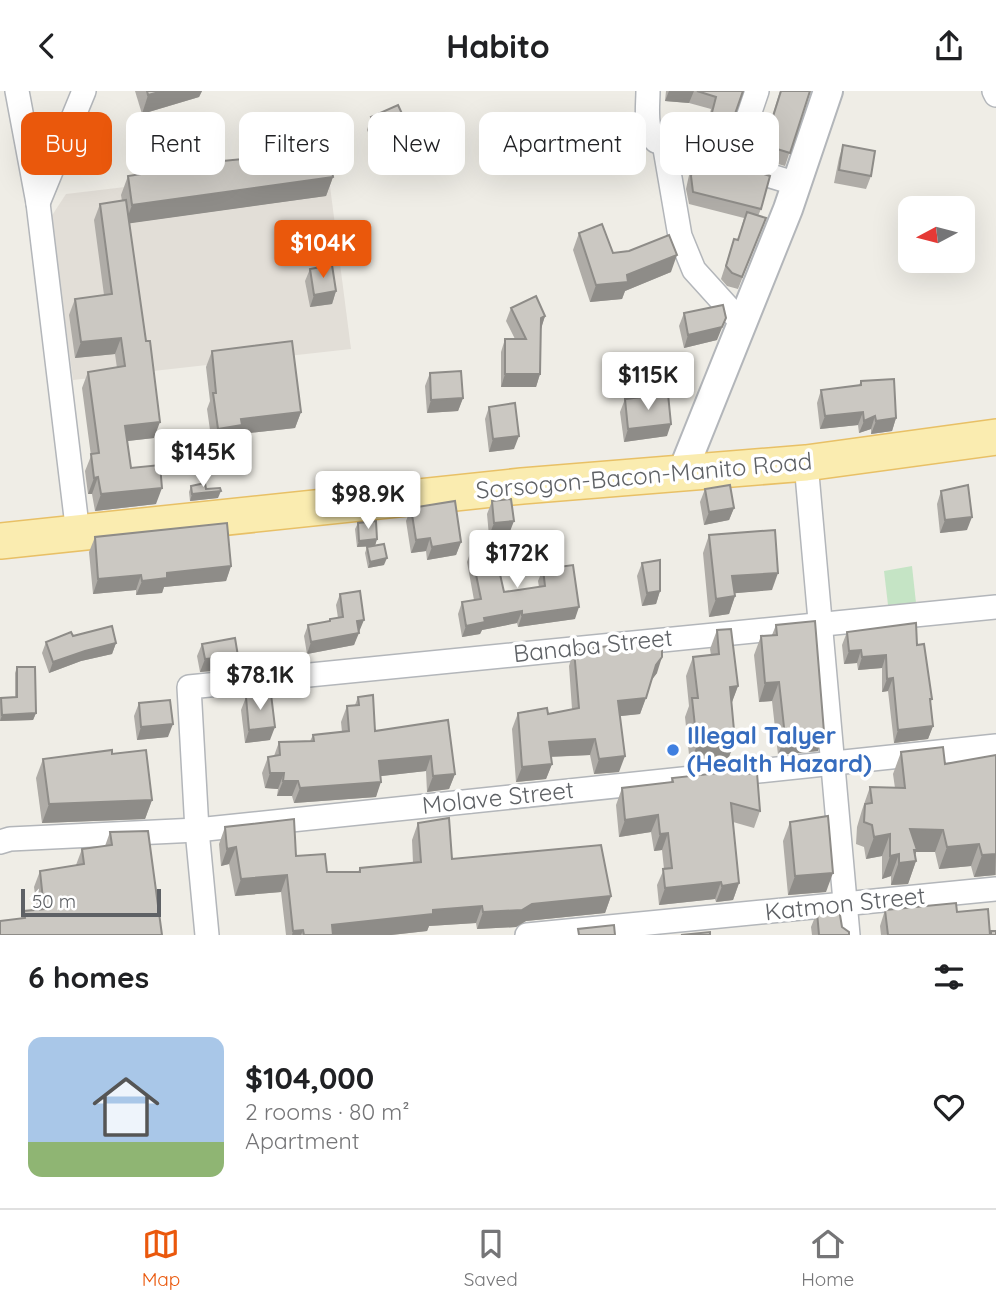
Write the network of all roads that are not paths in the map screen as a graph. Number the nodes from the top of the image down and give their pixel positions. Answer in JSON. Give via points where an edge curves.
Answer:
{"nodes":[{"id":1,"x":17,"y":91,"type":"edge"},
{"id":2,"x":84,"y":91,"type":"edge"},
{"id":3,"x":648,"y":91,"type":"edge"},
{"id":4,"x":757,"y":91,"type":"edge"},
{"id":5,"x":828,"y":91,"type":"edge"},
{"id":6,"x":750,"y":112,"type":"edge"},
{"id":7,"x":660,"y":141,"type":"edge"},
{"id":8,"x":670,"y":175,"type":"edge"},
{"id":9,"x":766,"y":175,"type":"edge"},
{"id":10,"x":797,"y":184,"type":"junction"},
{"id":11,"x":38,"y":203,"type":"junction"},
{"id":12,"x":742,"y":323,"type":"junction"},
{"id":13,"x":996,"y":437,"type":"edge"},
{"id":14,"x":806,"y":463,"type":"junction"},
{"id":15,"x":682,"y":473,"type":"junction"},
{"id":16,"x":78,"y":534,"type":"junction"},
{"id":17,"x":0,"y":541,"type":"edge"},
{"id":18,"x":996,"y":607,"type":"edge"},
{"id":19,"x":820,"y":623,"type":"junction"},
{"id":20,"x":996,"y":746,"type":"edge"},
{"id":21,"x":833,"y":763,"type":"junction"},
{"id":22,"x":197,"y":830,"type":"junction"},
{"id":23,"x":0,"y":842,"type":"edge"},
{"id":24,"x":996,"y":889,"type":"edge"},
{"id":25,"x":844,"y":904,"type":"junction"},
{"id":26,"x":207,"y":935,"type":"edge"},
{"id":27,"x":527,"y":935,"type":"edge"},
{"id":28,"x":848,"y":935,"type":"edge"}],
"edges":[{"from":1,"to":11,"type":"street"},
{"from":2,"to":11,"type":"street"},
{"from":3,"to":7,"type":"street","via":[[651,137]]},
{"from":4,"to":6,"type":"street"},
{"from":5,"to":10,"type":"street"},
{"from":8,"to":12,"type":"street","via":[[680,236],[694,270]]},
{"from":9,"to":10,"type":"street"},
{"from":10,"to":12,"type":"street"},
{"from":11,"to":16,"type":"street"},
{"from":12,"to":15,"type":"street"},
{"from":13,"to":14,"type":"main road","name":"Sorsogon-Bacon-Manito Road"},
{"from":14,"to":15,"type":"main road","name":"Sorsogon-Bacon-Manito Road"},
{"from":14,"to":19,"type":"street"},
{"from":15,"to":16,"type":"main road","name":"Sorsogon-Bacon-Manito Road"},
{"from":16,"to":17,"type":"main road","name":"Sorsogon-Bacon-Manito Road"},
{"from":18,"to":19,"type":"street","name":"Banaba Street"},
{"from":19,"to":21,"type":"street"},
{"from":19,"to":22,"type":"street","name":"Banaba Street","via":[[189,687]]},
{"from":20,"to":21,"type":"street","name":"Molave Street"},
{"from":21,"to":22,"type":"street","name":"Molave Street"},
{"from":21,"to":25,"type":"street"},
{"from":22,"to":23,"type":"street","name":"Molave Street"},
{"from":22,"to":26,"type":"street"},
{"from":24,"to":25,"type":"street","name":"Katmon Street"},
{"from":25,"to":27,"type":"street","name":"Katmon Street"},
{"from":25,"to":28,"type":"street"}]}
